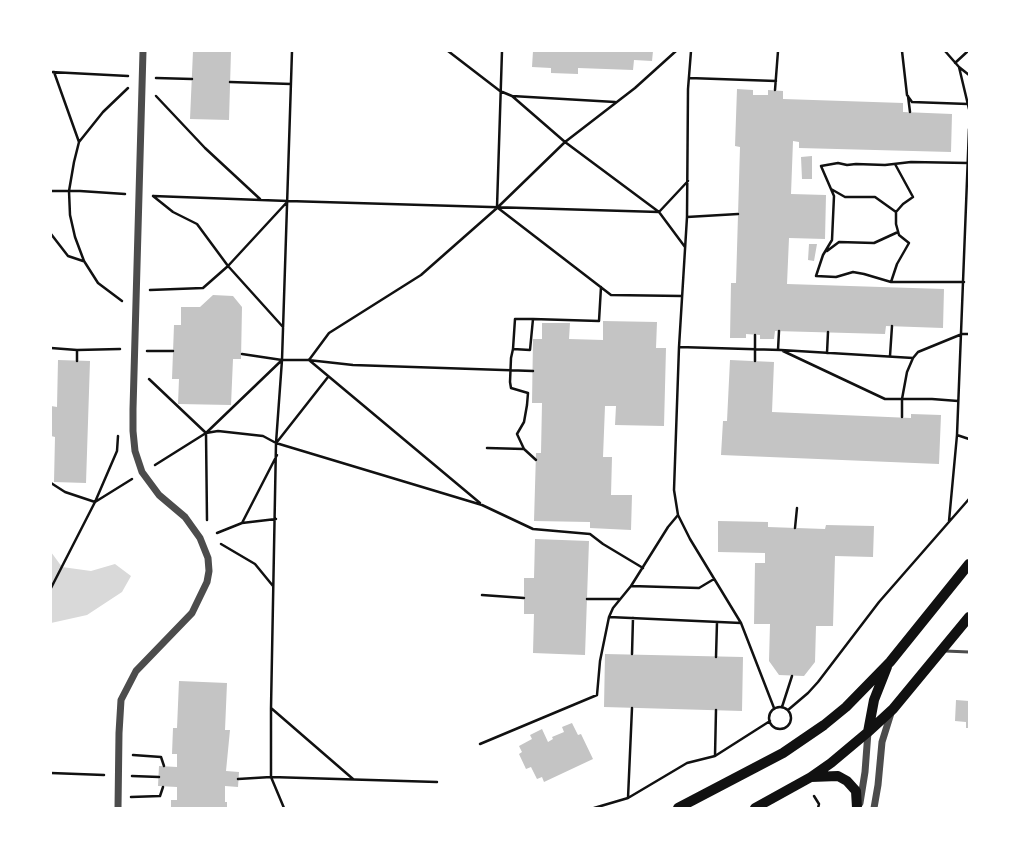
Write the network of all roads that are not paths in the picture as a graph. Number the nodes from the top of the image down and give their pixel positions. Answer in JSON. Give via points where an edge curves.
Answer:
{"nodes":[{"id":1,"x":143,"y":51,"type":"edge"},
{"id":2,"x":969,"y":564,"type":"edge"},
{"id":3,"x":969,"y":617,"type":"edge"},
{"id":4,"x":942,"y":651,"type":"junction"},
{"id":5,"x":969,"y":652,"type":"edge"},
{"id":6,"x":890,"y":662,"type":"junction"},
{"id":7,"x":893,"y":709,"type":"junction"},
{"id":8,"x":868,"y":732,"type":"junction"},
{"id":9,"x":810,"y":776,"type":"junction"},
{"id":10,"x":118,"y":808,"type":"edge"},
{"id":11,"x":678,"y":808,"type":"edge"},
{"id":12,"x":755,"y":808,"type":"edge"},
{"id":13,"x":858,"y":808,"type":"edge"},
{"id":14,"x":874,"y":808,"type":"edge"}],
"edges":[{"from":1,"to":10,"type":"street","via":[[133,431],[142,472],[159,495],[185,517],[200,538],[208,558],[209,571],[207,582],[192,613],[136,671],[121,700]]},
{"from":2,"to":6,"type":"main road"},
{"from":3,"to":4,"type":"main road"},
{"from":4,"to":5,"type":"lane"},
{"from":4,"to":7,"type":"main road"},
{"from":6,"to":8,"type":"main road","via":[[874,700]]},
{"from":6,"to":11,"type":"main road","via":[[846,707],[796,746]]},
{"from":7,"to":8,"type":"main road"},
{"from":7,"to":14,"type":"street","via":[[882,742]]},
{"from":8,"to":9,"type":"main road","via":[[831,763]]},
{"from":8,"to":13,"type":"street","via":[[865,772]]},
{"from":9,"to":12,"type":"main road"},
{"from":9,"to":13,"type":"main road","via":[[838,776],[847,781],[856,791]]}]}
